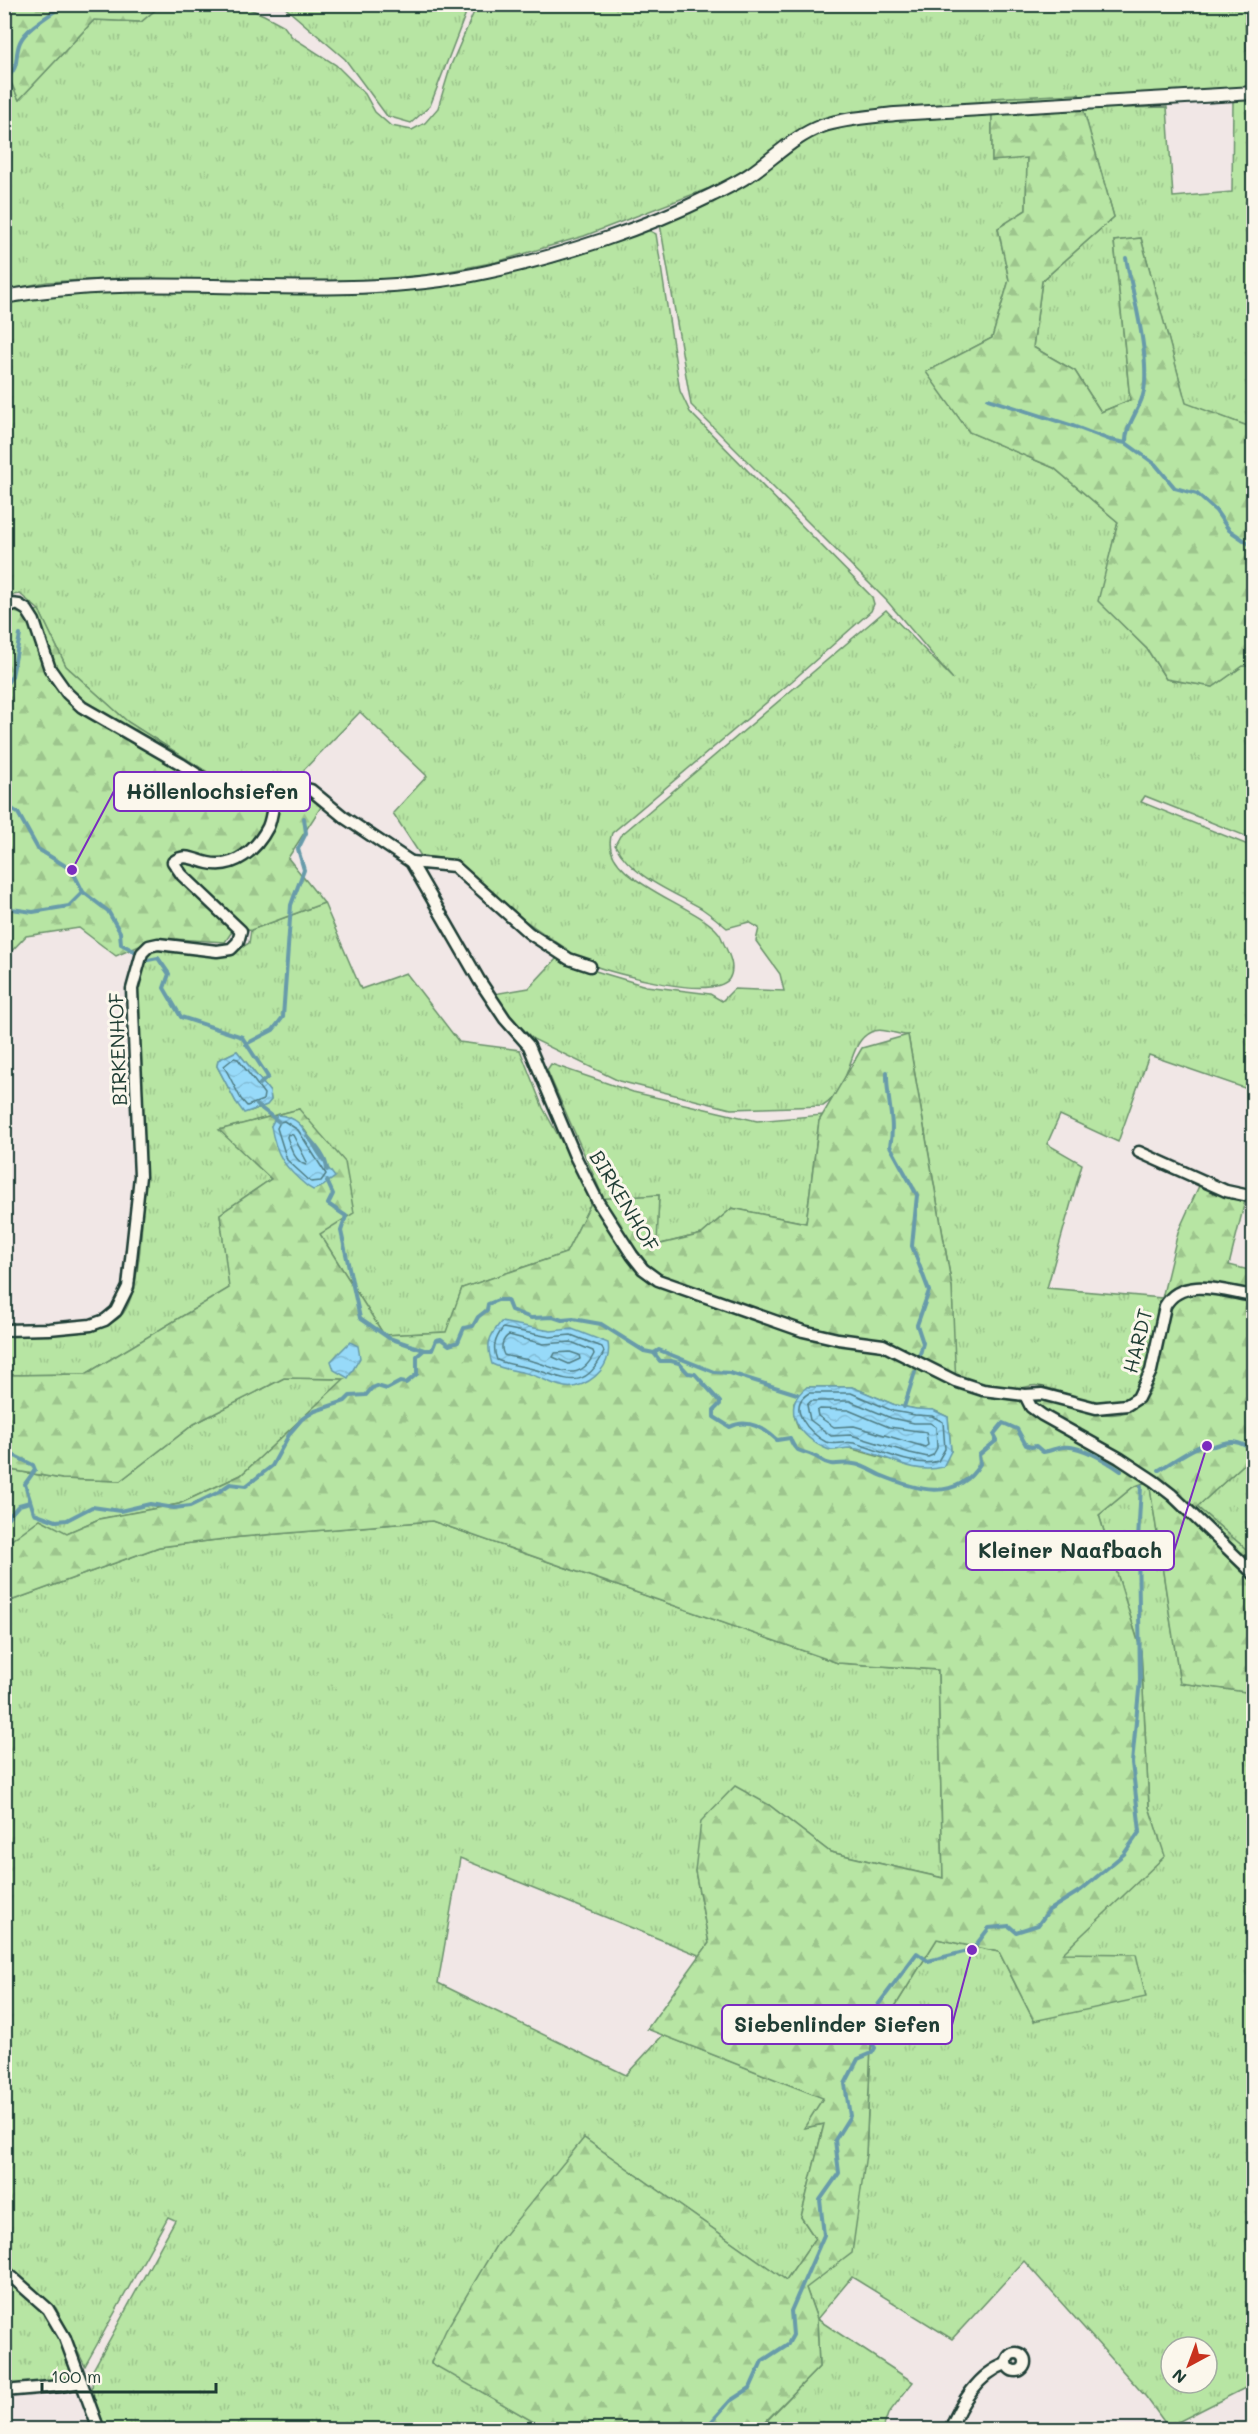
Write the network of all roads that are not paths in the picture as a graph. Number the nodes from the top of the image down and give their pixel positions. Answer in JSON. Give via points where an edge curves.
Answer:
{"nodes":[{"id":1,"x":1254,"y":93,"type":"edge"},
{"id":2,"x":4,"y":297,"type":"edge"},
{"id":3,"x":4,"y":606,"type":"edge"},
{"id":4,"x":275,"y":795,"type":"junction"},
{"id":5,"x":411,"y":862,"type":"junction"},
{"id":6,"x":590,"y":966,"type":"dead end"},
{"id":7,"x":1139,"y":1152,"type":"dead end"},
{"id":8,"x":1254,"y":1197,"type":"edge"},
{"id":9,"x":1254,"y":1296,"type":"edge"},
{"id":10,"x":4,"y":1330,"type":"edge"},
{"id":11,"x":1025,"y":1395,"type":"junction"},
{"id":12,"x":1254,"y":1574,"type":"edge"},
{"id":13,"x":4,"y":2270,"type":"edge"},
{"id":14,"x":1006,"y":2364,"type":"dead end"},
{"id":15,"x":81,"y":2382,"type":"junction"},
{"id":16,"x":4,"y":2391,"type":"edge"},
{"id":17,"x":99,"y":2430,"type":"edge"},
{"id":18,"x":950,"y":2430,"type":"edge"}],
"edges":[{"from":1,"to":2,"type":"street","via":[[844,120],[802,136],[730,186],[659,218],[557,252],[461,277],[346,288],[121,285],[46,289]]},
{"from":3,"to":4,"type":"street","name":"BIRKENHOF","via":[[19,605],[27,610],[50,669],[82,707],[233,798],[246,802]]},
{"from":4,"to":5,"type":"street","name":"BIRKENHOF","via":[[298,787],[311,790]]},
{"from":4,"to":10,"type":"street","name":"BIRKENHOF","via":[[268,827],[248,855],[223,864],[186,856],[172,862],[241,931],[238,942],[231,949],[217,951],[158,944],[142,953],[132,989],[140,1176],[128,1287],[116,1311],[91,1325]]},
{"from":5,"to":6,"type":"street","name":"BIRKENHOF","via":[[454,866],[529,933],[569,959]]},
{"from":5,"to":11,"type":"street","name":"BIRKENHOF","via":[[479,980],[529,1046],[598,1202],[643,1269],[680,1289],[784,1325],[838,1339],[883,1345],[955,1381],[983,1390]]},
{"from":7,"to":8,"type":"street","via":[[1226,1191]]},
{"from":9,"to":11,"type":"street","name":"HARDT","via":[[1186,1288],[1173,1295],[1165,1306],[1147,1383],[1138,1398],[1127,1405],[1096,1408],[1042,1394]]},
{"from":11,"to":12,"type":"street","via":[[1042,1415],[1154,1481]]},
{"from":13,"to":15,"type":"street","via":[[48,2309]]},
{"from":14,"to":18,"type":"street","via":[[990,2372],[976,2386]]},
{"from":15,"to":16,"type":"street"},
{"from":15,"to":17,"type":"street"}]}
